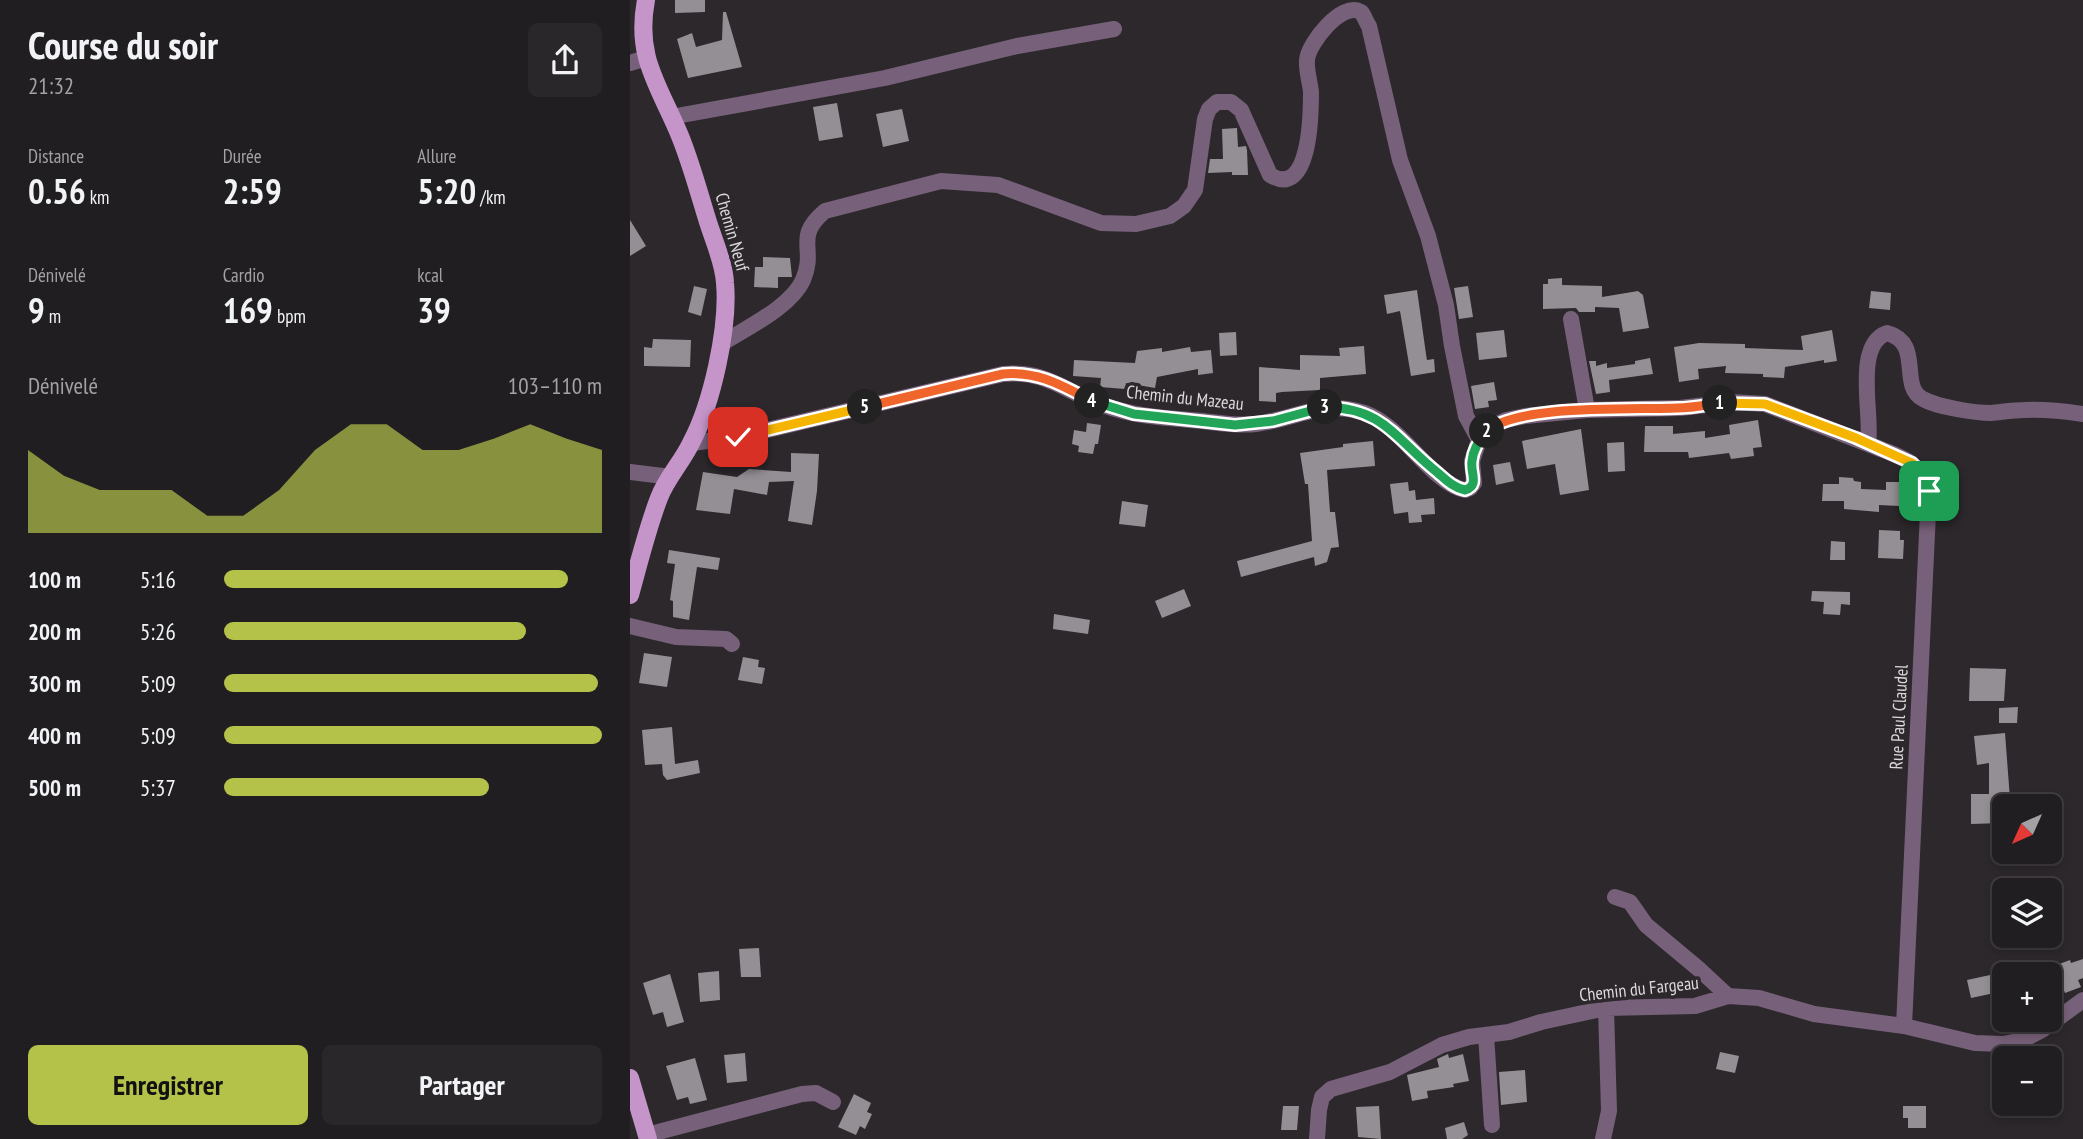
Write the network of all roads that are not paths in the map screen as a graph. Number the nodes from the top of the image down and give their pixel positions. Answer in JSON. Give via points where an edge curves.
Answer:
{"nodes":[{"id":1,"x":646,"y":0,"type":"edge"},
{"id":2,"x":1114,"y":29,"type":"dead end"},
{"id":3,"x":638,"y":61,"type":"edge"},
{"id":4,"x":671,"y":117,"type":"junction"},
{"id":5,"x":1571,"y":319,"type":"dead end"},
{"id":6,"x":721,"y":344,"type":"junction"},
{"id":7,"x":1587,"y":410,"type":"junction"},
{"id":8,"x":2083,"y":414,"type":"edge"},
{"id":9,"x":1479,"y":440,"type":"junction"},
{"id":10,"x":692,"y":443,"type":"junction"},
{"id":11,"x":1868,"y":444,"type":"junction"},
{"id":12,"x":630,"y":472,"type":"edge"},
{"id":13,"x":671,"y":477,"type":"junction"},
{"id":14,"x":630,"y":595,"type":"edge"},
{"id":15,"x":630,"y":626,"type":"edge"},
{"id":16,"x":732,"y":644,"type":"dead end"},
{"id":17,"x":1615,"y":897,"type":"dead end"},
{"id":18,"x":1728,"y":996,"type":"junction"},
{"id":19,"x":2083,"y":1000,"type":"edge"},
{"id":20,"x":1606,"y":1008,"type":"junction"},
{"id":21,"x":1903,"y":1026,"type":"junction"},
{"id":22,"x":1486,"y":1035,"type":"junction"},
{"id":23,"x":630,"y":1078,"type":"edge"},
{"id":24,"x":833,"y":1102,"type":"dead end"},
{"id":25,"x":634,"y":1105,"type":"edge"},
{"id":26,"x":1492,"y":1125,"type":"dead end"},
{"id":27,"x":648,"y":1137,"type":"edge"},
{"id":28,"x":1317,"y":1139,"type":"edge"},
{"id":29,"x":1603,"y":1139,"type":"edge"}],
"edges":[{"from":1,"to":3,"type":"main road","name":"Chemin Neuf"},
{"from":2,"to":4,"type":"street"},
{"from":3,"to":4,"type":"main road","name":"Chemin Neuf"},
{"from":4,"to":6,"type":"main road","name":"Chemin Neuf","via":[[725,282]]},
{"from":5,"to":7,"type":"street"},
{"from":6,"to":9,"type":"street","via":[[792,297],[803,280],[811,223],[825,211],[941,181],[998,185],[1101,223],[1136,224],[1170,216],[1195,190],[1205,119],[1217,102],[1231,102],[1241,110],[1270,176],[1290,180],[1300,170],[1307,138],[1311,92],[1307,59],[1313,40],[1336,16],[1353,8],[1369,26],[1400,160],[1428,236],[1446,305],[1466,416]]},
{"from":6,"to":10,"type":"main road","name":"Chemin Neuf"},
{"from":7,"to":9,"type":"street","via":[[1506,420],[1489,428]]},
{"from":7,"to":11,"type":"street","via":[[1765,404]]},
{"from":8,"to":11,"type":"street","via":[[1989,413],[1930,402],[1916,392],[1907,348],[1886,333],[1876,340],[1867,366]]},
{"from":9,"to":10,"type":"street","name":"Chemin du Mazeau","via":[[1472,461],[1474,483],[1465,490],[1434,470],[1381,420],[1346,409],[1326,407],[1235,425],[1146,416],[1101,405],[1048,379],[1021,373],[738,437]]},
{"from":10,"to":13,"type":"main road","name":"Chemin Neuf"},
{"from":11,"to":21,"type":"street","name":"Rue Paul Claudel","via":[[1912,463],[1923,474],[1929,491]]},
{"from":12,"to":13,"type":"street"},
{"from":13,"to":14,"type":"main road","name":"Chemin Neuf","via":[[659,496]]},
{"from":15,"to":16,"type":"street","via":[[676,636],[726,639]]},
{"from":17,"to":18,"type":"street","via":[[1630,902],[1646,925]]},
{"from":18,"to":20,"type":"street","name":"Chemin du Fargeau","via":[[1695,1006]]},
{"from":18,"to":21,"type":"street","name":"Chemin du Fargeau"},
{"from":19,"to":21,"type":"street","name":"Chemin du Fargeau","via":[[2042,1030],[2003,1044],[1975,1043]]},
{"from":20,"to":22,"type":"street","name":"Chemin du Fargeau"},
{"from":20,"to":29,"type":"street","via":[[1608,1111]]},
{"from":22,"to":26,"type":"street"},
{"from":22,"to":28,"type":"street","name":"Chemin du Fargeau","via":[[1442,1045],[1390,1072],[1331,1089],[1322,1097]]},
{"from":23,"to":25,"type":"main road"},
{"from":24,"to":27,"type":"street","via":[[816,1093],[802,1094]]},
{"from":25,"to":27,"type":"main road"}]}
